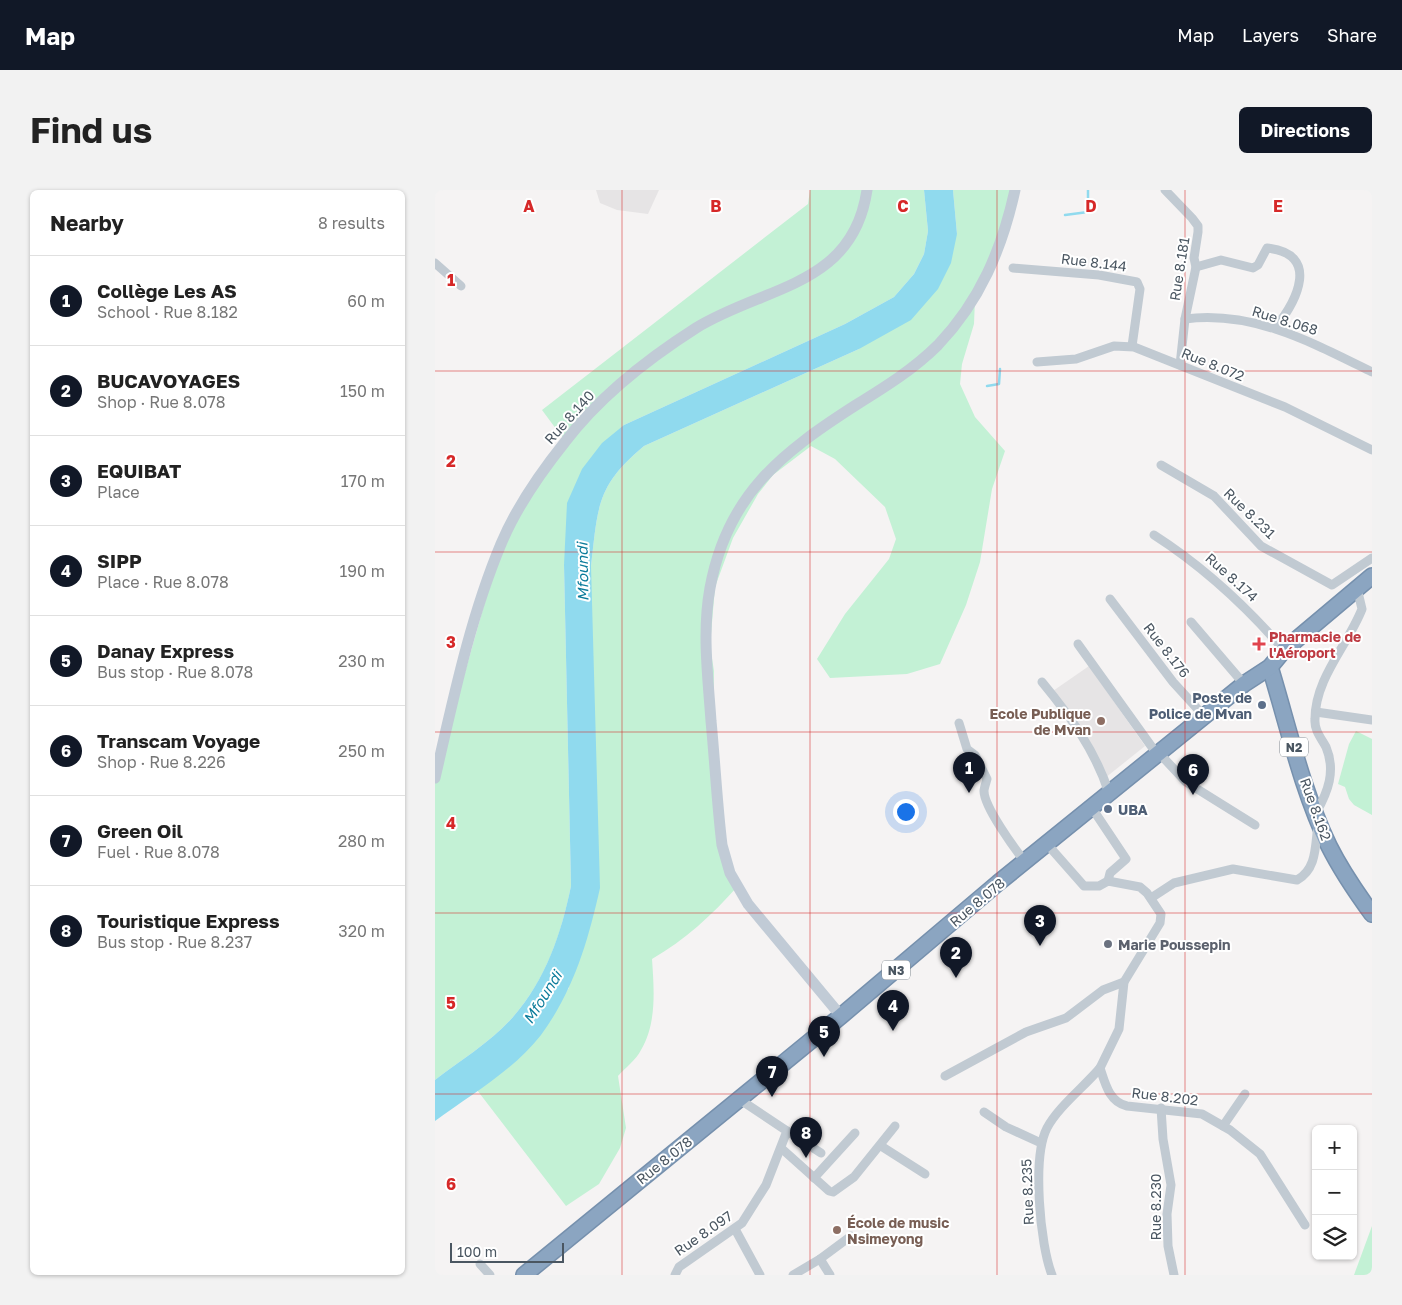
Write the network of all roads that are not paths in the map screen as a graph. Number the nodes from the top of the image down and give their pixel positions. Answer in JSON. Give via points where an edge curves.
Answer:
{"nodes":[{"id":1,"x":867,"y":190,"type":"edge"},
{"id":2,"x":1015,"y":190,"type":"edge"},
{"id":3,"x":1165,"y":190,"type":"edge"},
{"id":4,"x":435,"y":263,"type":"edge"},
{"id":5,"x":1196,"y":267,"type":"junction"},
{"id":6,"x":1013,"y":268,"type":"dead end"},
{"id":7,"x":461,"y":286,"type":"dead end"},
{"id":8,"x":1185,"y":319,"type":"junction"},
{"id":9,"x":1275,"y":328,"type":"junction"},
{"id":10,"x":1132,"y":346,"type":"junction"},
{"id":11,"x":1037,"y":362,"type":"dead end"},
{"id":12,"x":1180,"y":365,"type":"junction"},
{"id":13,"x":1372,"y":372,"type":"edge"},
{"id":14,"x":1372,"y":450,"type":"edge"},
{"id":15,"x":1161,"y":465,"type":"dead end"},
{"id":16,"x":1153,"y":535,"type":"dead end"},
{"id":17,"x":1372,"y":558,"type":"edge"},
{"id":18,"x":1372,"y":576,"type":"edge"},
{"id":19,"x":1332,"y":585,"type":"junction"},
{"id":20,"x":1353,"y":591,"type":"junction"},
{"id":21,"x":1110,"y":598,"type":"dead end"},
{"id":22,"x":1191,"y":622,"type":"dead end"},
{"id":23,"x":1078,"y":644,"type":"dead end"},
{"id":24,"x":1284,"y":650,"type":"junction"},
{"id":25,"x":1270,"y":667,"type":"junction"},
{"id":26,"x":1042,"y":682,"type":"dead end"},
{"id":27,"x":1244,"y":684,"type":"junction"},
{"id":28,"x":1316,"y":712,"type":"junction"},
{"id":29,"x":1204,"y":716,"type":"junction"},
{"id":30,"x":1372,"y":720,"type":"edge"},
{"id":31,"x":959,"y":723,"type":"dead end"},
{"id":32,"x":1158,"y":754,"type":"junction"},
{"id":33,"x":435,"y":778,"type":"edge"},
{"id":34,"x":1109,"y":793,"type":"junction"},
{"id":35,"x":1092,"y":808,"type":"junction"},
{"id":36,"x":1317,"y":817,"type":"junction"},
{"id":37,"x":1255,"y":825,"type":"dead end"},
{"id":38,"x":1047,"y":844,"type":"junction"},
{"id":39,"x":1025,"y":862,"type":"junction"},
{"id":40,"x":1108,"y":881,"type":"junction"},
{"id":41,"x":1151,"y":898,"type":"junction"},
{"id":42,"x":1370,"y":908,"type":"edge"},
{"id":43,"x":1125,"y":982,"type":"junction"},
{"id":44,"x":841,"y":1016,"type":"junction"},
{"id":45,"x":1099,"y":1068,"type":"junction"},
{"id":46,"x":945,"y":1076,"type":"dead end"},
{"id":47,"x":1245,"y":1094,"type":"dead end"},
{"id":48,"x":739,"y":1100,"type":"junction"},
{"id":49,"x":1161,"y":1108,"type":"junction"},
{"id":50,"x":984,"y":1112,"type":"dead end"},
{"id":51,"x":895,"y":1126,"type":"dead end"},
{"id":52,"x":1223,"y":1126,"type":"junction"},
{"id":53,"x":787,"y":1131,"type":"junction"},
{"id":54,"x":855,"y":1133,"type":"dead end"},
{"id":55,"x":1041,"y":1143,"type":"junction"},
{"id":56,"x":881,"y":1146,"type":"junction"},
{"id":57,"x":781,"y":1148,"type":"junction"},
{"id":58,"x":821,"y":1153,"type":"dead end"},
{"id":59,"x":925,"y":1174,"type":"dead end"},
{"id":60,"x":815,"y":1178,"type":"junction"},
{"id":61,"x":1305,"y":1226,"type":"dead end"},
{"id":62,"x":735,"y":1229,"type":"junction"},
{"id":63,"x":851,"y":1236,"type":"dead end"},
{"id":64,"x":820,"y":1259,"type":"junction"},
{"id":65,"x":480,"y":1264,"type":"dead end"},
{"id":66,"x":489,"y":1275,"type":"edge"},
{"id":67,"x":524,"y":1275,"type":"edge"},
{"id":68,"x":675,"y":1275,"type":"edge"},
{"id":69,"x":760,"y":1275,"type":"edge"},
{"id":70,"x":793,"y":1275,"type":"edge"},
{"id":71,"x":830,"y":1275,"type":"edge"},
{"id":72,"x":1052,"y":1275,"type":"edge"},
{"id":73,"x":1175,"y":1275,"type":"edge"}],
"edges":[{"from":1,"to":33,"type":"main road","name":"Rue 8.140","via":[[854,232],[826,266],[793,284],[730,310],[671,345],[614,391],[565,441],[533,487],[502,542],[481,598]]},
{"from":2,"to":44,"type":"main road","via":[[996,256],[975,299],[961,319],[906,373],[819,429],[769,469],[734,521],[719,555],[711,587],[706,620],[706,654],[722,846],[731,873],[748,904]]},
{"from":3,"to":5,"type":"street","name":"Rue 8.181","via":[[1198,226]]},
{"from":4,"to":7,"type":"street"},
{"from":5,"to":8,"type":"street","name":"Rue 8.181"},
{"from":5,"to":9,"type":"street","via":[[1221,260],[1253,268],[1267,248],[1291,257],[1301,270],[1301,279]]},
{"from":6,"to":10,"type":"street","name":"Rue 8.144","via":[[1099,275],[1137,282],[1140,289]]},
{"from":8,"to":9,"type":"street","name":"Rue 8.068","via":[[1207,316]]},
{"from":8,"to":12,"type":"street","name":"Rue 8.181"},
{"from":9,"to":13,"type":"street","name":"Rue 8.068","via":[[1316,343]]},
{"from":10,"to":11,"type":"street","name":"Rue 8.072","via":[[1107,347],[1076,359]]},
{"from":10,"to":12,"type":"street","name":"Rue 8.072"},
{"from":12,"to":14,"type":"street","name":"Rue 8.072","via":[[1285,407]]},
{"from":15,"to":19,"type":"street","name":"Rue 8.231","via":[[1213,496],[1261,546]]},
{"from":16,"to":24,"type":"street","name":"Rue 8.174","via":[[1185,555],[1233,595]]},
{"from":17,"to":19,"type":"street"},
{"from":18,"to":20,"type":"highway","number":"N3"},
{"from":19,"to":20,"type":"street","name":"Rue 8.231"},
{"from":20,"to":24,"type":"highway","number":"N3"},
{"from":20,"to":28,"type":"street","via":[[1362,609],[1327,676]]},
{"from":21,"to":29,"type":"street","name":"Rue 8.176","via":[[1173,682]]},
{"from":22,"to":27,"type":"street"},
{"from":23,"to":32,"type":"street"},
{"from":24,"to":25,"type":"highway","number":"N3"},
{"from":25,"to":27,"type":"highway","name":"Rue 8.078","number":"N3"},
{"from":25,"to":36,"type":"highway","name":"Rue 8.162","number":"N2"},
{"from":26,"to":34,"type":"street","via":[[1089,746]]},
{"from":27,"to":29,"type":"highway","name":"Rue 8.078","number":"N3"},
{"from":28,"to":30,"type":"street"},
{"from":28,"to":36,"type":"street","via":[[1316,726],[1331,768],[1328,790]]},
{"from":29,"to":32,"type":"highway","name":"Rue 8.078","number":"N3"},
{"from":31,"to":39,"type":"street","via":[[967,749],[975,755],[987,779],[984,791],[990,808]]},
{"from":32,"to":34,"type":"highway","name":"Rue 8.078","number":"N3"},
{"from":32,"to":37,"type":"street","via":[[1186,782]]},
{"from":34,"to":35,"type":"highway","name":"Rue 8.078","number":"N3"},
{"from":35,"to":38,"type":"highway","name":"Rue 8.078","number":"N3"},
{"from":35,"to":40,"type":"street","via":[[1126,859],[1110,873]]},
{"from":36,"to":41,"type":"street","via":[[1312,865],[1297,880],[1227,869],[1174,883]]},
{"from":36,"to":42,"type":"highway","name":"Rue 8.162","number":"N2","via":[[1344,874]]},
{"from":38,"to":39,"type":"highway","name":"Rue 8.078","number":"N3"},
{"from":38,"to":40,"type":"street","via":[[1084,886],[1099,886]]},
{"from":39,"to":44,"type":"highway","name":"Rue 8.078","number":"N3"},
{"from":40,"to":41,"type":"street","via":[[1140,887]]},
{"from":41,"to":43,"type":"street","via":[[1161,914],[1160,923]]},
{"from":43,"to":45,"type":"street","via":[[1119,1029]]},
{"from":43,"to":46,"type":"street","via":[[1103,990],[1066,1018],[1026,1032]]},
{"from":44,"to":48,"type":"highway","name":"Rue 8.078","number":"N3"},
{"from":45,"to":49,"type":"street","name":"Rue 8.202","via":[[1107,1088],[1119,1104]]},
{"from":45,"to":55,"type":"street","name":"Rue 8.235","via":[[1055,1116]]},
{"from":47,"to":52,"type":"street"},
{"from":48,"to":53,"type":"street"},
{"from":48,"to":67,"type":"highway","name":"Rue 8.078","number":"N3"},
{"from":49,"to":52,"type":"street","name":"Rue 8.202","via":[[1202,1114]]},
{"from":49,"to":73,"type":"street","name":"Rue 8.230","via":[[1171,1185],[1167,1214],[1169,1246]]},
{"from":50,"to":55,"type":"street","via":[[1006,1127]]},
{"from":51,"to":56,"type":"street"},
{"from":52,"to":61,"type":"street","name":"Rue 8.202","via":[[1260,1154]]},
{"from":53,"to":57,"type":"street","name":"Rue 8.097"},
{"from":53,"to":58,"type":"street"},
{"from":54,"to":60,"type":"street"},
{"from":55,"to":72,"type":"street","name":"Rue 8.235","via":[[1038,1168],[1041,1219]]},
{"from":56,"to":59,"type":"street"},
{"from":56,"to":60,"type":"street","via":[[854,1177],[836,1191],[829,1191]]},
{"from":57,"to":60,"type":"street"},
{"from":57,"to":62,"type":"street","name":"Rue 8.097","via":[[755,1205]]},
{"from":62,"to":68,"type":"street","name":"Rue 8.097","via":[[679,1267]]},
{"from":62,"to":69,"type":"street"},
{"from":63,"to":64,"type":"street"},
{"from":64,"to":70,"type":"street"},
{"from":64,"to":71,"type":"street"},
{"from":65,"to":66,"type":"street"}]}
